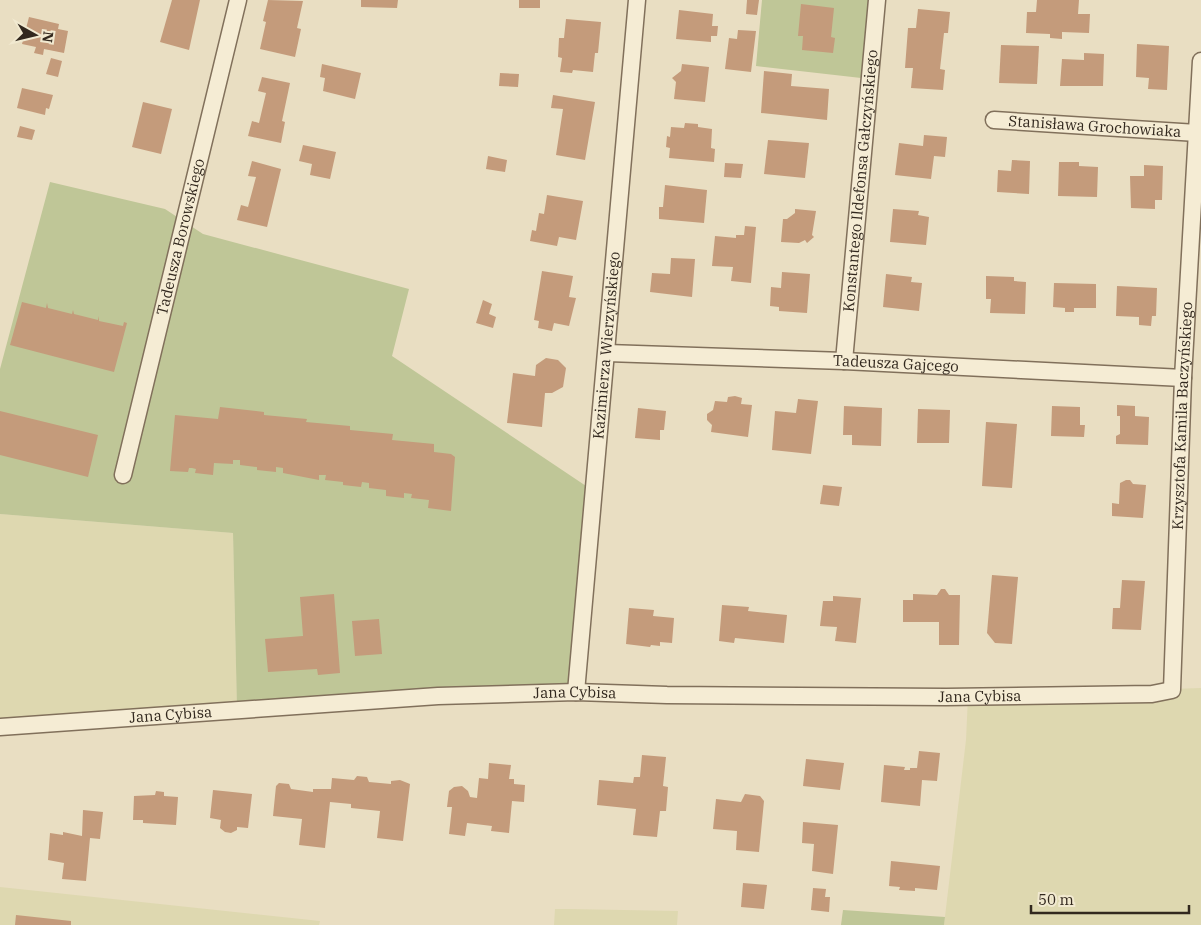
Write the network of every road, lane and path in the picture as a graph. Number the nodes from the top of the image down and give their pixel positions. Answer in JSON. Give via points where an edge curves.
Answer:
{"nodes":[{"id":1,"x":238,"y":0,"type":"edge"},
{"id":2,"x":637,"y":0,"type":"edge"},
{"id":3,"x":877,"y":0,"type":"edge"},
{"id":4,"x":1201,"y":61,"type":"edge"},
{"id":5,"x":994,"y":120,"type":"dead end"},
{"id":6,"x":1197,"y":133,"type":"junction"},
{"id":7,"x":607,"y":353,"type":"junction"},
{"id":8,"x":844,"y":361,"type":"junction"},
{"id":9,"x":1183,"y":378,"type":"junction"},
{"id":10,"x":123,"y":475,"type":"dead end"},
{"id":11,"x":576,"y":692,"type":"junction"},
{"id":12,"x":1152,"y":694,"type":"joint"},
{"id":13,"x":0,"y":727,"type":"edge"}],
"edges":[{"from":1,"to":10,"type":"street","name":"Tadeusza Borowskiego"},
{"from":2,"to":7,"type":"street","name":"Kazimierza Wierzyńskiego"},
{"from":3,"to":8,"type":"street","name":"Konstantego Ildefonsa Gałczyńskiego"},
{"from":4,"to":6,"type":"street","name":"Krzysztofa Kamila Baczyńskiego"},
{"from":5,"to":6,"type":"street","name":"Stanisława Grochowiaka"},
{"from":6,"to":9,"type":"street","name":"Krzysztofa Kamila Baczyńskiego"},
{"from":7,"to":8,"type":"street","name":"Tadeusza Gajcego"},
{"from":7,"to":11,"type":"street","name":"Kazimierza Wierzyńskiego"},
{"from":8,"to":9,"type":"street","name":"Tadeusza Gajcego"},
{"from":9,"to":12,"type":"street","name":"Krzysztofa Kamila Baczyńskiego","via":[[1172,690]]},
{"from":11,"to":12,"type":"street","name":"Jana Cybisa","via":[[936,697]]},
{"from":11,"to":13,"type":"street","name":"Jana Cybisa","via":[[438,696]]}]}
